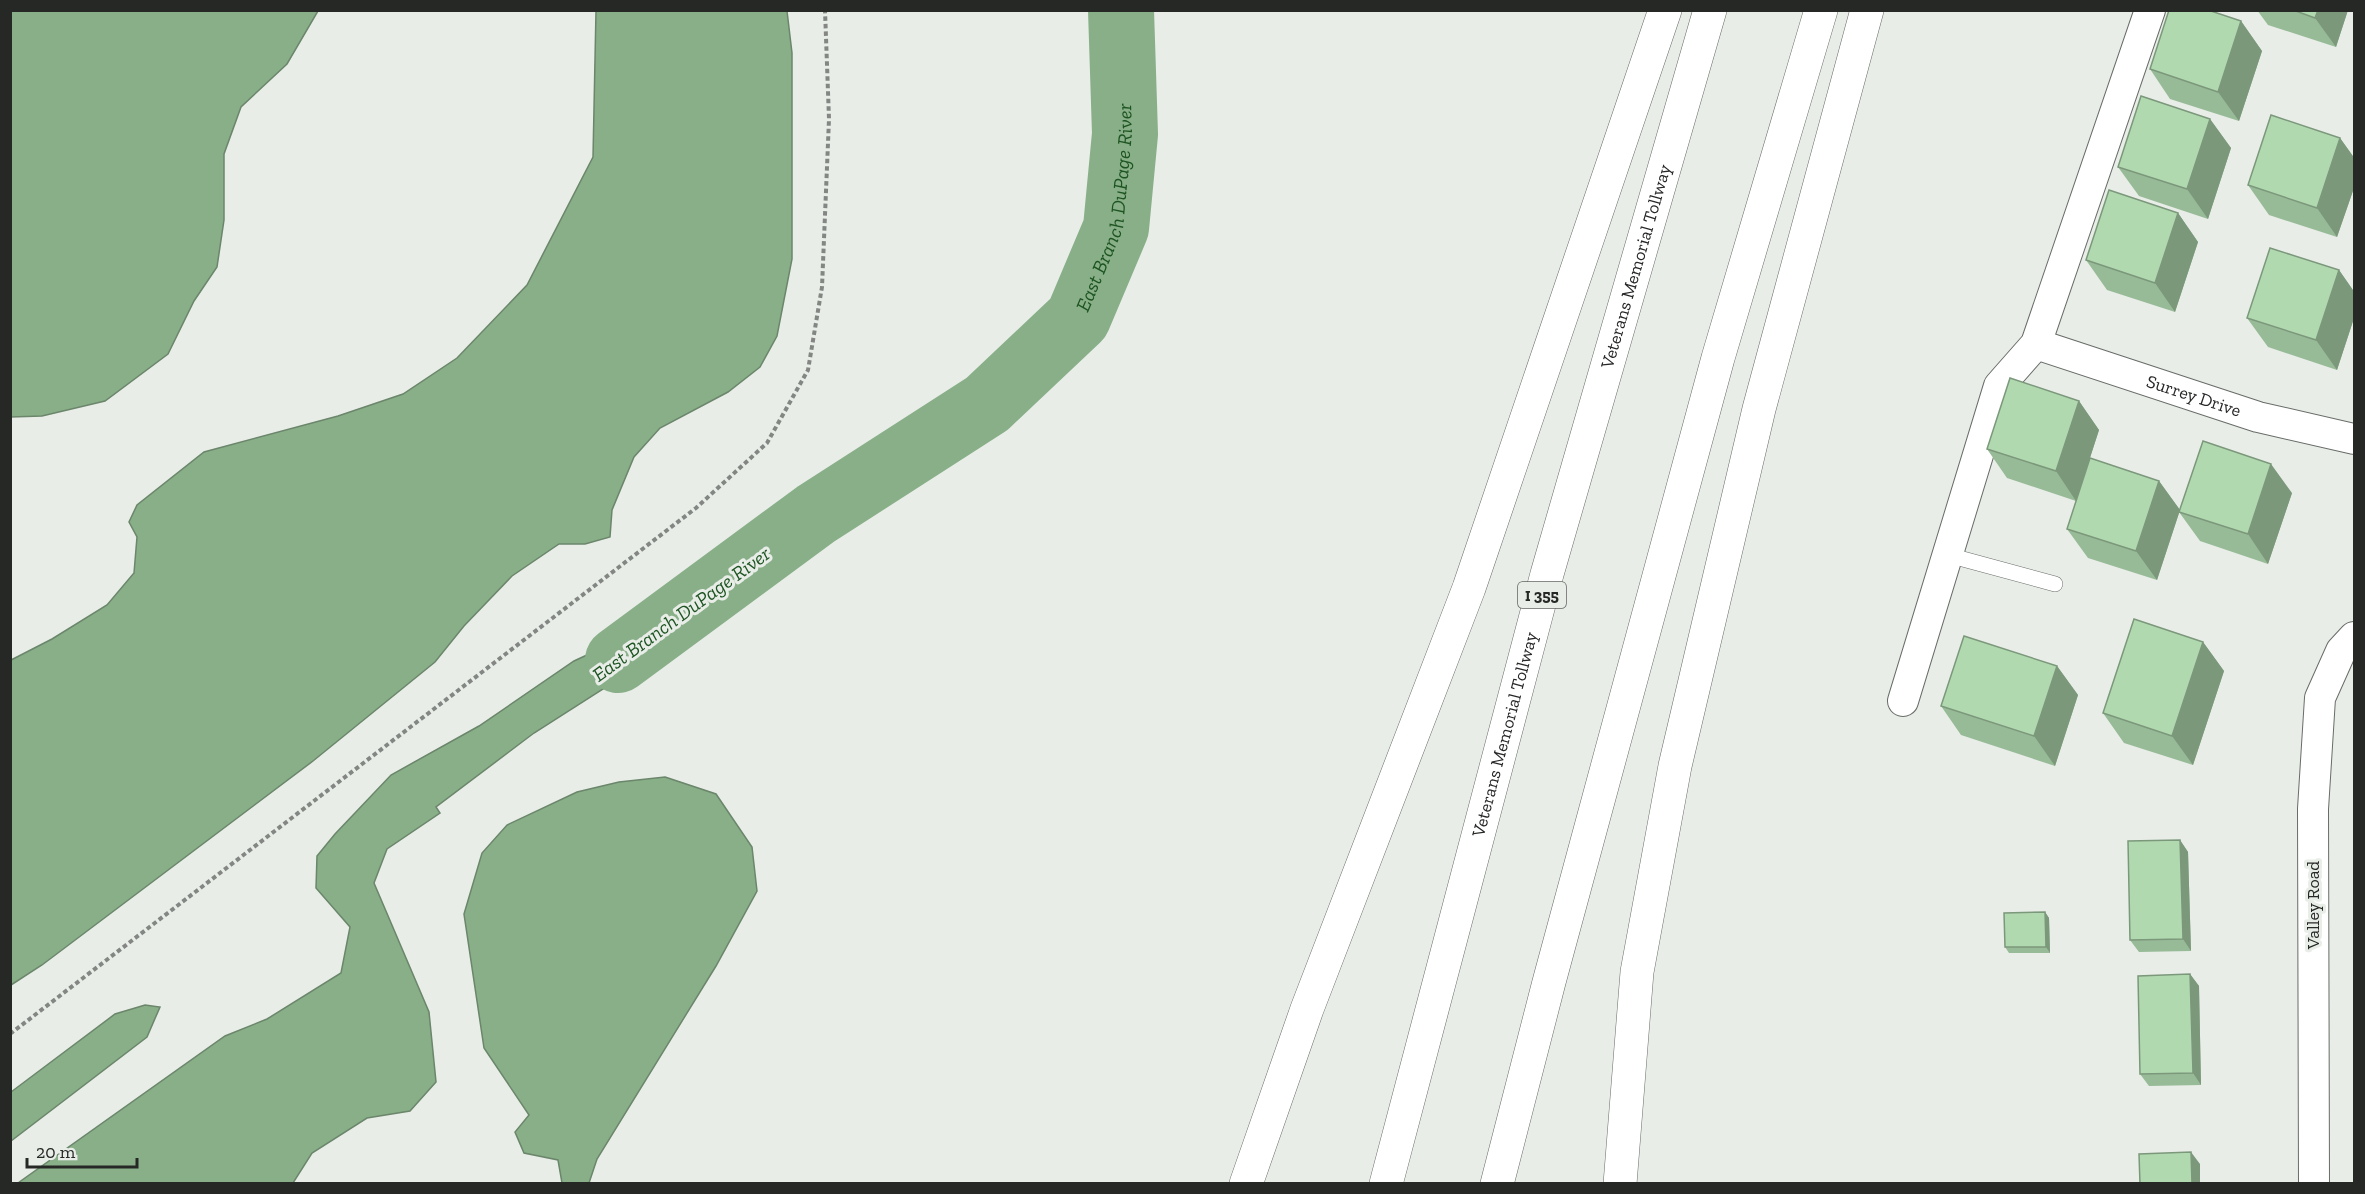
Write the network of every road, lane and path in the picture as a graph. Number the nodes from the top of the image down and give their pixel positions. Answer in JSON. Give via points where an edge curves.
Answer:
{"nodes":[{"id":1,"x":825,"y":10,"type":"edge"},
{"id":2,"x":1665,"y":10,"type":"edge"},
{"id":3,"x":1710,"y":10,"type":"edge"},
{"id":4,"x":1821,"y":10,"type":"edge"},
{"id":5,"x":1867,"y":10,"type":"edge"},
{"id":6,"x":2150,"y":10,"type":"edge"},
{"id":7,"x":2036,"y":344,"type":"junction"},
{"id":8,"x":2355,"y":439,"type":"edge"},
{"id":9,"x":1948,"y":555,"type":"junction"},
{"id":10,"x":2055,"y":584,"type":"dead end"},
{"id":11,"x":2355,"y":637,"type":"edge"},
{"id":12,"x":1902,"y":702,"type":"dead end"},
{"id":13,"x":10,"y":1035,"type":"edge"},
{"id":14,"x":1246,"y":1184,"type":"edge"},
{"id":15,"x":1386,"y":1184,"type":"edge"},
{"id":16,"x":1497,"y":1184,"type":"edge"},
{"id":17,"x":1620,"y":1184,"type":"edge"},
{"id":18,"x":2314,"y":1184,"type":"edge"}],
"edges":[{"from":1,"to":13,"type":"path","via":[[829,119],[822,287],[808,370],[767,443],[696,508]]},
{"from":2,"to":14,"type":"highway","via":[[1469,588],[1307,1009]]},
{"from":3,"to":15,"type":"highway","name":"Veterans Memorial Tollway","number":"I 355","via":[[1547,574]]},
{"from":4,"to":16,"type":"highway","via":[[1718,358]]},
{"from":5,"to":17,"type":"highway","via":[[1759,409],[1675,766],[1637,972]]},
{"from":6,"to":7,"type":"street"},
{"from":7,"to":8,"type":"street","name":"Surrey Drive","via":[[2258,417]]},
{"from":7,"to":9,"type":"street","via":[[1999,386]]},
{"from":9,"to":10,"type":"lane"},
{"from":9,"to":12,"type":"street"},
{"from":11,"to":18,"type":"street","name":"Valley Road","via":[[2341,651],[2320,698],[2313,809]]}]}
